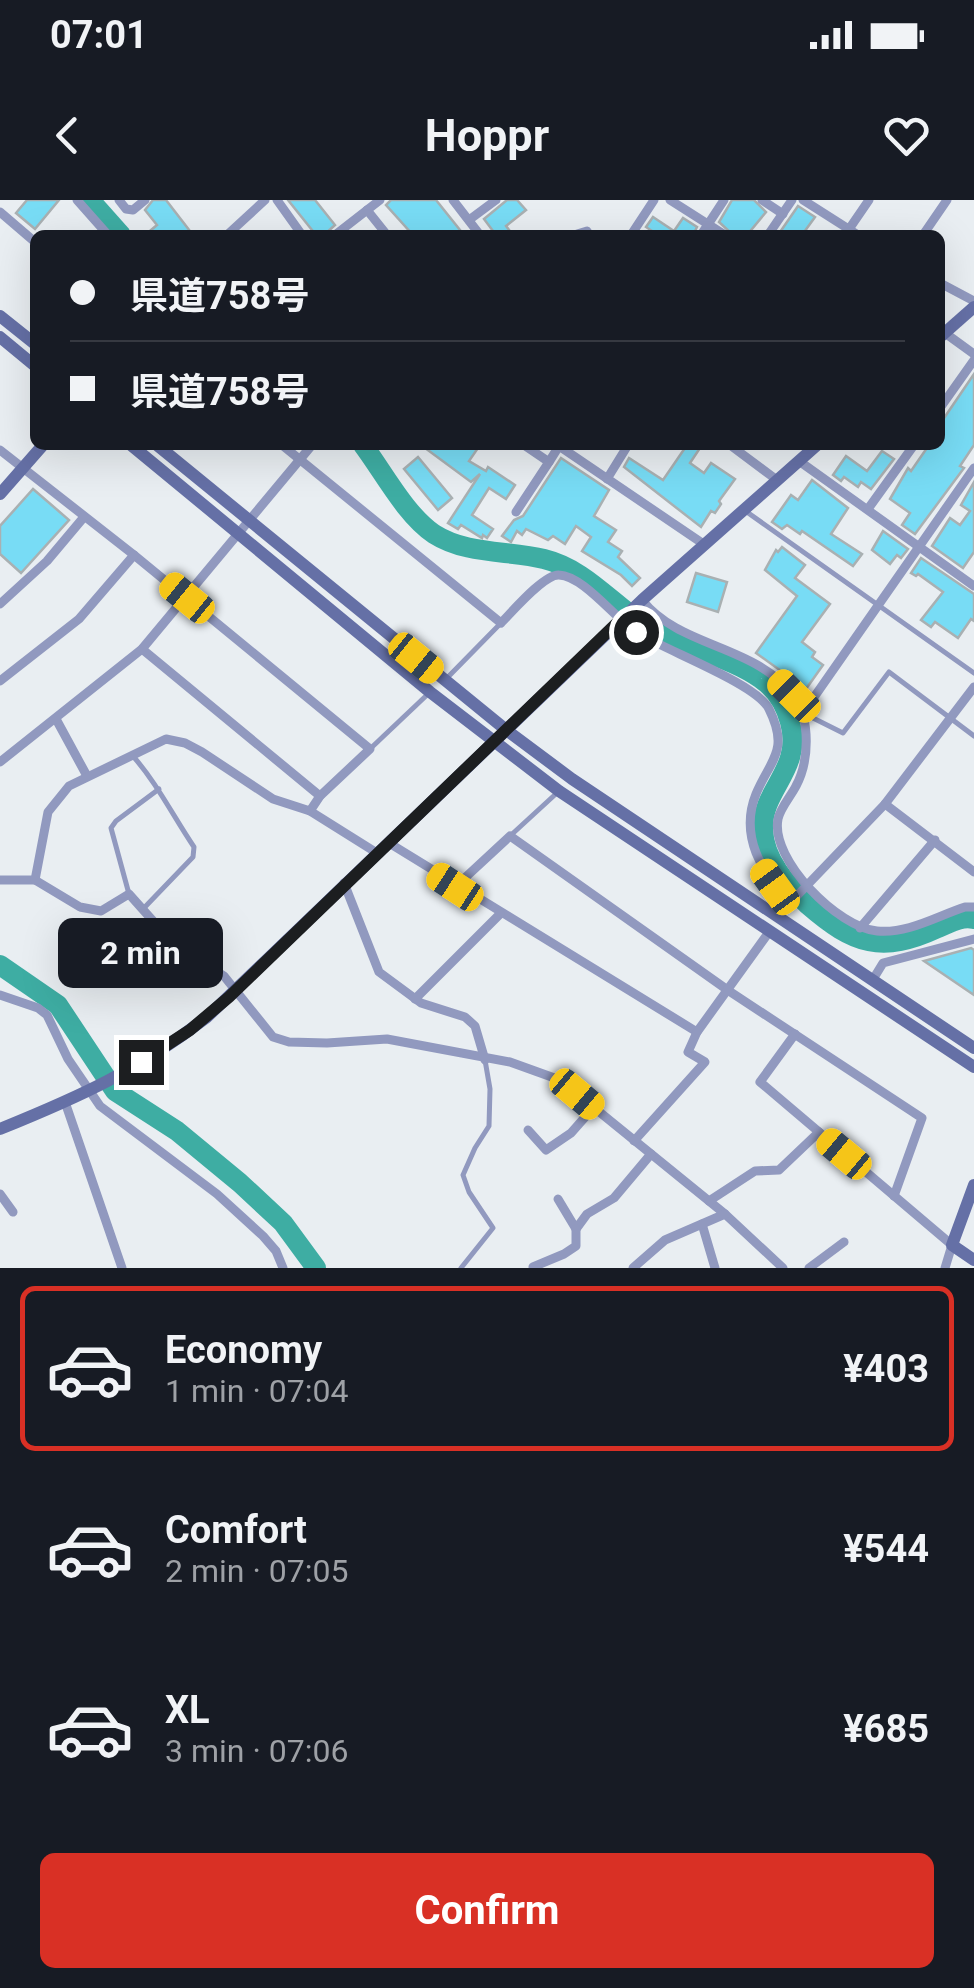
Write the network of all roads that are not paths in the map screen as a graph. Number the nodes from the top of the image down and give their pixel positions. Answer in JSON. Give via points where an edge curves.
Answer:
{"nodes":[{"id":1,"x":77,"y":200,"type":"edge"},
{"id":2,"x":118,"y":200,"type":"edge"},
{"id":3,"x":145,"y":200,"type":"edge"},
{"id":4,"x":265,"y":200,"type":"edge"},
{"id":5,"x":276,"y":200,"type":"edge"},
{"id":6,"x":380,"y":200,"type":"edge"},
{"id":7,"x":454,"y":200,"type":"edge"},
{"id":8,"x":496,"y":200,"type":"edge"},
{"id":9,"x":640,"y":200,"type":"edge"},
{"id":10,"x":654,"y":200,"type":"edge"},
{"id":11,"x":670,"y":200,"type":"edge"},
{"id":12,"x":724,"y":200,"type":"edge"},
{"id":13,"x":762,"y":200,"type":"edge"},
{"id":14,"x":792,"y":200,"type":"edge"},
{"id":15,"x":803,"y":200,"type":"edge"},
{"id":16,"x":869,"y":200,"type":"edge"},
{"id":17,"x":947,"y":200,"type":"edge"},
{"id":18,"x":367,"y":210,"type":"junction"},
{"id":19,"x":647,"y":210,"type":"junction"},
{"id":20,"x":0,"y":212,"type":"edge"},
{"id":21,"x":783,"y":214,"type":"junction"},
{"id":22,"x":469,"y":220,"type":"junction"},
{"id":23,"x":708,"y":224,"type":"junction"},
{"id":24,"x":104,"y":230,"type":"edge"},
{"id":25,"x":232,"y":230,"type":"edge"},
{"id":26,"x":298,"y":230,"type":"edge"},
{"id":27,"x":341,"y":230,"type":"edge"},
{"id":28,"x":382,"y":230,"type":"edge"},
{"id":29,"x":476,"y":230,"type":"edge"},
{"id":30,"x":634,"y":230,"type":"edge"},
{"id":31,"x":704,"y":230,"type":"edge"},
{"id":32,"x":717,"y":230,"type":"edge"},
{"id":33,"x":772,"y":230,"type":"edge"},
{"id":34,"x":847,"y":230,"type":"edge"},
{"id":35,"x":853,"y":230,"type":"edge"},
{"id":36,"x":926,"y":230,"type":"edge"},
{"id":37,"x":30,"y":238,"type":"edge"},
{"id":38,"x":945,"y":286,"type":"edge"},
{"id":39,"x":974,"y":304,"type":"edge"},
{"id":40,"x":0,"y":316,"type":"edge"},
{"id":41,"x":945,"y":332,"type":"edge"},
{"id":42,"x":0,"y":337,"type":"edge"},
{"id":43,"x":945,"y":337,"type":"edge"},
{"id":44,"x":30,"y":340,"type":"edge"},
{"id":45,"x":974,"y":357,"type":"edge"},
{"id":46,"x":30,"y":362,"type":"edge"},
{"id":47,"x":945,"y":400,"type":"edge"},
{"id":48,"x":0,"y":450,"type":"edge"},
{"id":49,"x":39,"y":450,"type":"edge"},
{"id":50,"x":137,"y":450,"type":"edge"},
{"id":51,"x":164,"y":450,"type":"edge"},
{"id":52,"x":288,"y":450,"type":"edge"},
{"id":53,"x":308,"y":450,"type":"edge"},
{"id":54,"x":531,"y":450,"type":"edge"},
{"id":55,"x":556,"y":450,"type":"edge"},
{"id":56,"x":565,"y":450,"type":"edge"},
{"id":57,"x":625,"y":450,"type":"edge"},
{"id":58,"x":737,"y":450,"type":"edge"},
{"id":59,"x":811,"y":450,"type":"edge"},
{"id":60,"x":910,"y":450,"type":"edge"},
{"id":61,"x":301,"y":460,"type":"junction"},
{"id":62,"x":799,"y":461,"type":"junction"},
{"id":63,"x":549,"y":462,"type":"junction"},
{"id":64,"x":974,"y":468,"type":"edge"},
{"id":65,"x":23,"y":470,"type":"junction"},
{"id":66,"x":607,"y":479,"type":"junction"},
{"id":67,"x":777,"y":480,"type":"junction"},
{"id":68,"x":0,"y":494,"type":"edge"},
{"id":69,"x":868,"y":509,"type":"junction"},
{"id":70,"x":743,"y":510,"type":"junction"},
{"id":71,"x":516,"y":512,"type":"dead end"},
{"id":72,"x":84,"y":517,"type":"junction"},
{"id":73,"x":248,"y":522,"type":"junction"},
{"id":74,"x":238,"y":533,"type":"junction"},
{"id":75,"x":705,"y":545,"type":"junction"},
{"id":76,"x":920,"y":547,"type":"junction"},
{"id":77,"x":134,"y":555,"type":"junction"},
{"id":78,"x":973,"y":583,"type":"edge"},
{"id":79,"x":187,"y":598,"type":"junction"},
{"id":80,"x":642,"y":600,"type":"junction"},
{"id":81,"x":0,"y":604,"type":"edge"},
{"id":82,"x":880,"y":606,"type":"junction"},
{"id":83,"x":620,"y":620,"type":"junction"},
{"id":84,"x":501,"y":623,"type":"junction"},
{"id":85,"x":142,"y":649,"type":"junction"},
{"id":86,"x":974,"y":673,"type":"edge"},
{"id":87,"x":0,"y":680,"type":"edge"},
{"id":88,"x":445,"y":680,"type":"junction"},
{"id":89,"x":974,"y":687,"type":"edge"},
{"id":90,"x":430,"y":692,"type":"junction"},
{"id":91,"x":804,"y":713,"type":"junction"},
{"id":92,"x":950,"y":718,"type":"junction"},
{"id":93,"x":56,"y":719,"type":"junction"},
{"id":94,"x":505,"y":729,"type":"junction"},
{"id":95,"x":974,"y":736,"type":"edge"},
{"id":96,"x":493,"y":742,"type":"junction"},
{"id":97,"x":370,"y":749,"type":"junction"},
{"id":98,"x":132,"y":755,"type":"junction"},
{"id":99,"x":0,"y":762,"type":"edge"},
{"id":100,"x":87,"y":776,"type":"junction"},
{"id":101,"x":159,"y":789,"type":"junction"},
{"id":102,"x":559,"y":791,"type":"junction"},
{"id":103,"x":320,"y":796,"type":"junction"},
{"id":104,"x":885,"y":804,"type":"junction"},
{"id":105,"x":310,"y":811,"type":"junction"},
{"id":106,"x":510,"y":836,"type":"junction"},
{"id":107,"x":934,"y":840,"type":"junction"},
{"id":108,"x":389,"y":844,"type":"junction"},
{"id":109,"x":377,"y":853,"type":"junction"},
{"id":110,"x":974,"y":854,"type":"edge"},
{"id":111,"x":970,"y":868,"type":"edge"},
{"id":112,"x":0,"y":880,"type":"edge"},
{"id":113,"x":36,"y":880,"type":"junction"},
{"id":114,"x":344,"y":883,"type":"junction"},
{"id":115,"x":809,"y":885,"type":"junction"},
{"id":116,"x":455,"y":887,"type":"junction"},
{"id":117,"x":129,"y":894,"type":"junction"},
{"id":118,"x":790,"y":903,"type":"junction"},
{"id":119,"x":974,"y":907,"type":"edge"},
{"id":120,"x":143,"y":909,"type":"junction"},
{"id":121,"x":500,"y":914,"type":"junction"},
{"id":122,"x":777,"y":917,"type":"junction"},
{"id":123,"x":860,"y":928,"type":"junction"},
{"id":124,"x":769,"y":932,"type":"junction"},
{"id":125,"x":974,"y":940,"type":"edge"},
{"id":126,"x":872,"y":981,"type":"junction"},
{"id":127,"x":236,"y":990,"type":"junction"},
{"id":128,"x":730,"y":991,"type":"junction"},
{"id":129,"x":0,"y":995,"type":"edge"},
{"id":130,"x":415,"y":999,"type":"junction"},
{"id":131,"x":697,"y":1032,"type":"junction"},
{"id":132,"x":795,"y":1034,"type":"junction"},
{"id":133,"x":974,"y":1048,"type":"edge"},
{"id":134,"x":485,"y":1060,"type":"junction"},
{"id":135,"x":974,"y":1067,"type":"edge"},
{"id":136,"x":94,"y":1090,"type":"junction"},
{"id":137,"x":65,"y":1102,"type":"junction"},
{"id":138,"x":594,"y":1108,"type":"junction"},
{"id":139,"x":0,"y":1128,"type":"edge"},
{"id":140,"x":528,"y":1130,"type":"dead end"},
{"id":141,"x":819,"y":1132,"type":"junction"},
{"id":142,"x":634,"y":1141,"type":"junction"},
{"id":143,"x":651,"y":1154,"type":"junction"},
{"id":144,"x":974,"y":1185,"type":"edge"},
{"id":145,"x":0,"y":1194,"type":"edge"},
{"id":146,"x":894,"y":1196,"type":"junction"},
{"id":147,"x":558,"y":1200,"type":"dead end"},
{"id":148,"x":709,"y":1201,"type":"junction"},
{"id":149,"x":13,"y":1212,"type":"dead end"},
{"id":150,"x":725,"y":1214,"type":"junction"},
{"id":151,"x":702,"y":1224,"type":"junction"},
{"id":152,"x":576,"y":1228,"type":"junction"},
{"id":153,"x":844,"y":1242,"type":"dead end"},
{"id":154,"x":952,"y":1245,"type":"junction"},
{"id":155,"x":974,"y":1260,"type":"edge"},
{"id":156,"x":532,"y":1266,"type":"edge"},
{"id":157,"x":122,"y":1268,"type":"edge"},
{"id":158,"x":283,"y":1268,"type":"edge"},
{"id":159,"x":461,"y":1268,"type":"edge"},
{"id":160,"x":632,"y":1268,"type":"edge"},
{"id":161,"x":714,"y":1268,"type":"edge"},
{"id":162,"x":783,"y":1268,"type":"edge"},
{"id":163,"x":809,"y":1268,"type":"edge"},
{"id":164,"x":945,"y":1268,"type":"edge"}],
"edges":[{"from":1,"to":24,"type":"street"},
{"from":2,"to":3,"type":"street","via":[[133,210]]},
{"from":4,"to":25,"type":"street"},
{"from":5,"to":26,"type":"street"},
{"from":6,"to":18,"type":"street"},
{"from":7,"to":22,"type":"street"},
{"from":8,"to":22,"type":"street"},
{"from":9,"to":19,"type":"street"},
{"from":10,"to":19,"type":"street"},
{"from":11,"to":23,"type":"street"},
{"from":12,"to":23,"type":"street"},
{"from":13,"to":21,"type":"street"},
{"from":14,"to":21,"type":"street"},
{"from":15,"to":34,"type":"street"},
{"from":16,"to":35,"type":"street"},
{"from":17,"to":36,"type":"street"},
{"from":18,"to":27,"type":"street"},
{"from":18,"to":28,"type":"street"},
{"from":19,"to":30,"type":"street"},
{"from":20,"to":37,"type":"street"},
{"from":21,"to":33,"type":"street"},
{"from":22,"to":29,"type":"street"},
{"from":23,"to":31,"type":"street"},
{"from":23,"to":32,"type":"street"},
{"from":38,"to":39,"type":"street"},
{"from":39,"to":41,"type":"street"},
{"from":40,"to":44,"type":"street"},
{"from":42,"to":46,"type":"street"},
{"from":43,"to":45,"type":"street"},
{"from":45,"to":47,"type":"street"},
{"from":48,"to":65,"type":"street"},
{"from":49,"to":65,"type":"street"},
{"from":50,"to":74,"type":"street"},
{"from":51,"to":73,"type":"street"},
{"from":52,"to":61,"type":"street"},
{"from":53,"to":61,"type":"street"},
{"from":54,"to":63,"type":"street"},
{"from":55,"to":63,"type":"street"},
{"from":56,"to":66,"type":"street"},
{"from":57,"to":66,"type":"street"},
{"from":58,"to":67,"type":"street"},
{"from":59,"to":62,"type":"street"},
{"from":60,"to":69,"type":"street"},
{"from":61,"to":73,"type":"street"},
{"from":61,"to":84,"type":"street"},
{"from":62,"to":67,"type":"street"},
{"from":62,"to":69,"type":"street"},
{"from":63,"to":71,"type":"street"},
{"from":64,"to":76,"type":"street"},
{"from":65,"to":68,"type":"street"},
{"from":65,"to":72,"type":"street"},
{"from":66,"to":75,"type":"street"},
{"from":67,"to":70,"type":"street"},
{"from":69,"to":76,"type":"street"},
{"from":70,"to":75,"type":"street"},
{"from":70,"to":82,"type":"lane"},
{"from":72,"to":77,"type":"street"},
{"from":72,"to":81,"type":"street"},
{"from":73,"to":74,"type":"street"},
{"from":73,"to":88,"type":"street"},
{"from":74,"to":79,"type":"street"},
{"from":74,"to":90,"type":"street"},
{"from":75,"to":80,"type":"street"},
{"from":76,"to":78,"type":"street"},
{"from":76,"to":82,"type":"street"},
{"from":77,"to":79,"type":"street"},
{"from":77,"to":87,"type":"street","via":[[79,619]]},
{"from":79,"to":85,"type":"street"},
{"from":79,"to":97,"type":"street"},
{"from":80,"to":83,"type":"street"},
{"from":80,"to":91,"type":"street","via":[[659,618],[766,668]]},
{"from":82,"to":86,"type":"lane"},
{"from":82,"to":91,"type":"street"},
{"from":83,"to":84,"type":"street","via":[[561,575],[549,577]]},
{"from":83,"to":94,"type":"street"},
{"from":83,"to":118,"type":"street","via":[[749,688],[769,708],[778,757],[756,793],[752,845],[761,868]]},
{"from":84,"to":88,"type":"lane"},
{"from":85,"to":93,"type":"street"},
{"from":85,"to":103,"type":"street"},
{"from":88,"to":94,"type":"street"},
{"from":89,"to":92,"type":"street"},
{"from":90,"to":96,"type":"street"},
{"from":90,"to":97,"type":"lane"},
{"from":91,"to":92,"type":"lane","via":[[842,733],[889,672]]},
{"from":91,"to":115,"type":"street","via":[[805,760],[778,817],[778,836],[781,852]]},
{"from":92,"to":95,"type":"lane"},
{"from":92,"to":104,"type":"street"},
{"from":93,"to":99,"type":"street"},
{"from":93,"to":100,"type":"street"},
{"from":94,"to":96,"type":"street"},
{"from":94,"to":122,"type":"street"},
{"from":96,"to":102,"type":"street"},
{"from":96,"to":108,"type":"street"},
{"from":97,"to":103,"type":"street"},
{"from":98,"to":100,"type":"street"},
{"from":98,"to":101,"type":"lane"},
{"from":98,"to":105,"type":"street","via":[[166,739],[185,743],[273,800]]},
{"from":100,"to":113,"type":"street","via":[[48,812]]},
{"from":101,"to":117,"type":"lane","via":[[112,828]]},
{"from":101,"to":120,"type":"lane","via":[[193,857]]},
{"from":102,"to":106,"type":"lane"},
{"from":102,"to":124,"type":"street"},
{"from":103,"to":105,"type":"street"},
{"from":104,"to":107,"type":"street"},
{"from":104,"to":115,"type":"street"},
{"from":105,"to":109,"type":"street"},
{"from":106,"to":116,"type":"street"},
{"from":106,"to":128,"type":"street"},
{"from":107,"to":111,"type":"street"},
{"from":107,"to":123,"type":"street"},
{"from":108,"to":109,"type":"street"},
{"from":108,"to":116,"type":"street"},
{"from":109,"to":114,"type":"street"},
{"from":110,"to":111,"type":"street"},
{"from":112,"to":113,"type":"street"},
{"from":113,"to":117,"type":"street","via":[[80,907],[100,910]]},
{"from":114,"to":127,"type":"street"},
{"from":114,"to":130,"type":"street","via":[[379,972]]},
{"from":115,"to":118,"type":"street"},
{"from":115,"to":123,"type":"street"},
{"from":116,"to":121,"type":"street"},
{"from":117,"to":120,"type":"street"},
{"from":118,"to":122,"type":"street"},
{"from":119,"to":123,"type":"street","via":[[898,931]]},
{"from":120,"to":127,"type":"street"},
{"from":121,"to":130,"type":"street"},
{"from":121,"to":131,"type":"street"},
{"from":122,"to":126,"type":"street"},
{"from":124,"to":128,"type":"street"},
{"from":124,"to":135,"type":"street"},
{"from":125,"to":126,"type":"street","via":[[884,963]]},
{"from":126,"to":133,"type":"street"},
{"from":127,"to":134,"type":"street","via":[[273,1038],[387,1039]]},
{"from":127,"to":136,"type":"street","via":[[176,1040]]},
{"from":128,"to":131,"type":"street"},
{"from":128,"to":132,"type":"street"},
{"from":129,"to":136,"type":"street","via":[[47,1014],[68,1059]]},
{"from":130,"to":134,"type":"street","via":[[465,1017],[475,1026]]},
{"from":131,"to":142,"type":"street","via":[[688,1052],[706,1062]]},
{"from":132,"to":141,"type":"street","via":[[760,1082]]},
{"from":132,"to":146,"type":"street","via":[[922,1118]]},
{"from":134,"to":138,"type":"street","via":[[560,1080]]},
{"from":134,"to":159,"type":"lane","via":[[490,1126],[463,1175],[492,1228]]},
{"from":136,"to":137,"type":"street"},
{"from":136,"to":158,"type":"street","via":[[115,1119],[251,1226]]},
{"from":137,"to":139,"type":"street"},
{"from":137,"to":157,"type":"street"},
{"from":138,"to":140,"type":"street","via":[[546,1150]]},
{"from":138,"to":142,"type":"street"},
{"from":141,"to":146,"type":"street"},
{"from":141,"to":148,"type":"street","via":[[779,1170],[755,1172]]},
{"from":142,"to":143,"type":"street"},
{"from":143,"to":148,"type":"street"},
{"from":143,"to":152,"type":"street","via":[[614,1198]]},
{"from":144,"to":154,"type":"street"},
{"from":145,"to":149,"type":"street"},
{"from":146,"to":154,"type":"street"},
{"from":147,"to":152,"type":"street"},
{"from":148,"to":150,"type":"street"},
{"from":150,"to":151,"type":"street"},
{"from":150,"to":162,"type":"street"},
{"from":151,"to":160,"type":"street","via":[[666,1240]]},
{"from":151,"to":161,"type":"street"},
{"from":152,"to":156,"type":"street","via":[[576,1246]]},
{"from":153,"to":163,"type":"street"},
{"from":154,"to":155,"type":"street"},
{"from":154,"to":164,"type":"street"}]}
